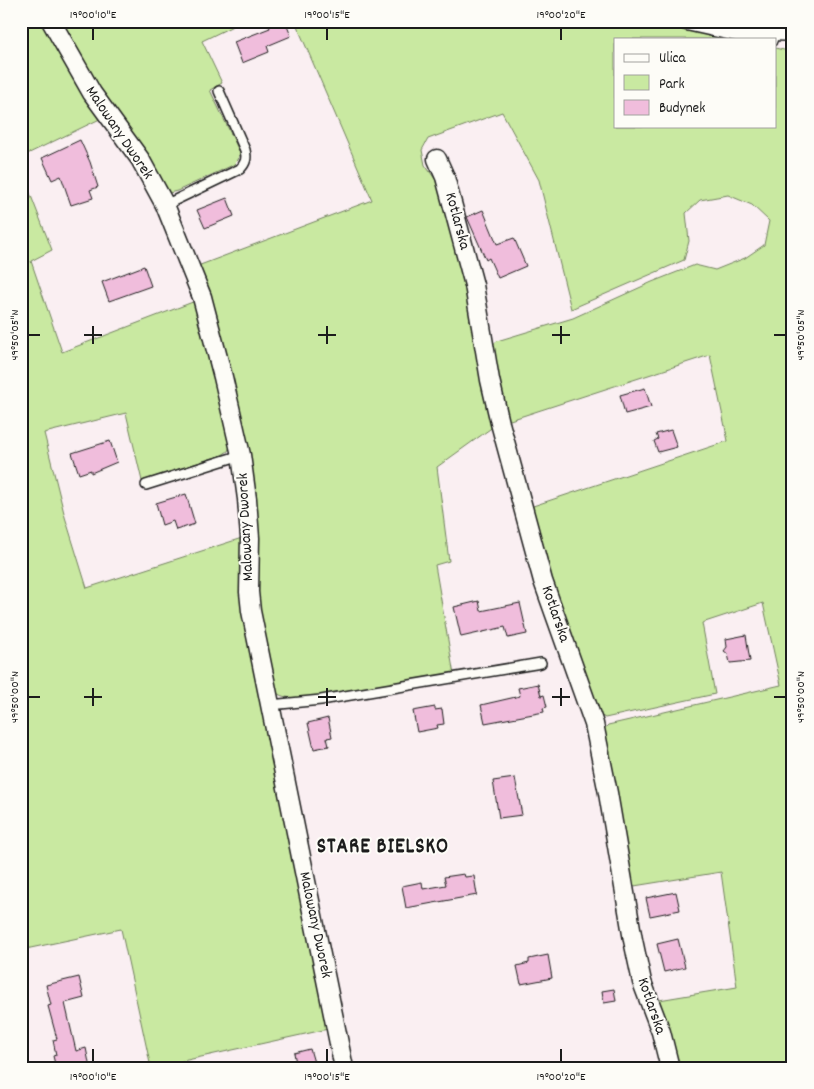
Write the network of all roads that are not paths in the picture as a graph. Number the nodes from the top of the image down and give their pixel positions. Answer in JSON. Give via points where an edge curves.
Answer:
{"nodes":[{"id":1,"x":51,"y":21,"type":"edge"},
{"id":2,"x":687,"y":21,"type":"edge"},
{"id":3,"x":716,"y":28,"type":"junction"},
{"id":4,"x":793,"y":32,"type":"edge"},
{"id":5,"x":763,"y":38,"type":"edge"},
{"id":6,"x":776,"y":40,"type":"edge"},
{"id":7,"x":793,"y":44,"type":"edge"},
{"id":8,"x":218,"y":91,"type":"dead end"},
{"id":9,"x":437,"y":159,"type":"dead end"},
{"id":10,"x":165,"y":205,"type":"junction"},
{"id":11,"x":241,"y":455,"type":"junction"},
{"id":12,"x":146,"y":485,"type":"dead end"},
{"id":13,"x":541,"y":663,"type":"dead end"},
{"id":14,"x":270,"y":705,"type":"junction"},
{"id":15,"x":344,"y":1068,"type":"edge"},
{"id":16,"x":670,"y":1068,"type":"edge"}],
"edges":[{"from":1,"to":10,"type":"street","name":"Malowany Dworek","via":[[79,74],[140,159]]},
{"from":2,"to":3,"type":"street"},
{"from":3,"to":4,"type":"street"},
{"from":3,"to":5,"type":"street"},
{"from":6,"to":7,"type":"street"},
{"from":8,"to":10,"type":"lane","via":[[246,150],[244,164],[240,169]]},
{"from":9,"to":16,"type":"street","name":"Kotlarska","via":[[445,177],[474,286],[490,380],[543,581],[594,724],[636,956]]},
{"from":10,"to":11,"type":"street","name":"Malowany Dworek","via":[[202,297]]},
{"from":11,"to":12,"type":"lane"},
{"from":11,"to":14,"type":"street","name":"Malowany Dworek","via":[[250,538],[251,611]]},
{"from":13,"to":14,"type":"lane","via":[[321,700]]},
{"from":14,"to":15,"type":"street","name":"Malowany Dworek"}]}
